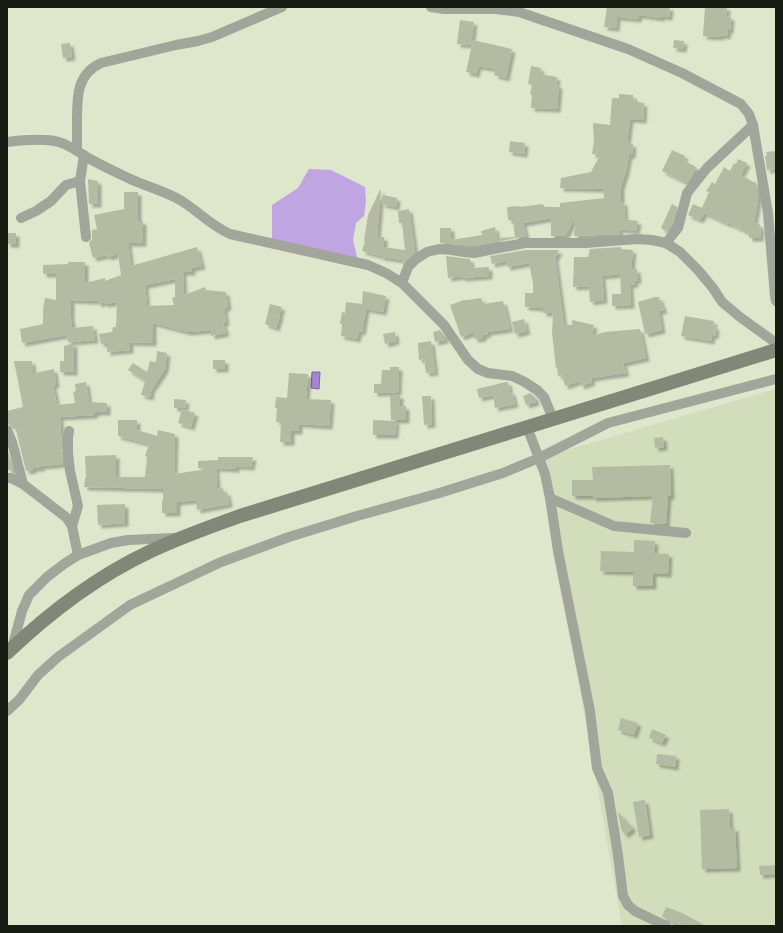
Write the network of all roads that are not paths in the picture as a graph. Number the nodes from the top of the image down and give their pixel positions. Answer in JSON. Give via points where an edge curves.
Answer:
{"nodes":[{"id":1,"x":282,"y":7,"type":"edge"},
{"id":2,"x":431,"y":7,"type":"edge"},
{"id":3,"x":753,"y":126,"type":"junction"},
{"id":4,"x":7,"y":142,"type":"edge"},
{"id":5,"x":80,"y":153,"type":"junction"},
{"id":6,"x":80,"y":181,"type":"junction"},
{"id":7,"x":21,"y":218,"type":"dead end"},
{"id":8,"x":86,"y":237,"type":"dead end"},
{"id":9,"x":666,"y":243,"type":"junction"},
{"id":10,"x":402,"y":283,"type":"junction"},
{"id":11,"x":776,"y":301,"type":"edge"},
{"id":12,"x":776,"y":343,"type":"edge"},
{"id":13,"x":776,"y":350,"type":"edge"},
{"id":14,"x":776,"y":379,"type":"edge"},
{"id":15,"x":553,"y":419,"type":"junction"},
{"id":16,"x":527,"y":427,"type":"junction"},
{"id":17,"x":7,"y":430,"type":"edge"},
{"id":18,"x":69,"y":431,"type":"dead end"},
{"id":19,"x":539,"y":458,"type":"junction"},
{"id":20,"x":7,"y":478,"type":"edge"},
{"id":21,"x":23,"y":484,"type":"junction"},
{"id":22,"x":550,"y":498,"type":"junction"},
{"id":23,"x":72,"y":526,"type":"junction"},
{"id":24,"x":686,"y":534,"type":"dead end"},
{"id":25,"x":182,"y":537,"type":"junction"},
{"id":26,"x":78,"y":555,"type":"junction"},
{"id":27,"x":9,"y":651,"type":"edge"},
{"id":28,"x":7,"y":711,"type":"edge"},
{"id":29,"x":666,"y":926,"type":"edge"}],
"edges":[{"from":1,"to":5,"type":"street","via":[[212,37],[96,66],[85,75],[77,99]]},
{"from":2,"to":3,"type":"street","via":[[519,12],[628,49],[682,72],[741,104],[749,114]]},
{"from":3,"to":9,"type":"street","via":[[707,168],[687,193],[678,228]]},
{"from":3,"to":11,"type":"street","via":[[768,213]]},
{"from":4,"to":5,"type":"street","via":[[57,142],[66,144]]},
{"from":5,"to":6,"type":"street"},
{"from":5,"to":10,"type":"street","via":[[128,178],[161,190],[195,209],[222,231],[368,265]]},
{"from":6,"to":7,"type":"street","via":[[66,185],[51,201]]},
{"from":6,"to":8,"type":"street"},
{"from":9,"to":10,"type":"street","via":[[637,239],[525,242],[474,253],[439,249],[427,252],[416,259],[408,268]]},
{"from":9,"to":12,"type":"street","via":[[680,252],[698,270],[722,302]]},
{"from":10,"to":15,"type":"street","via":[[444,325],[468,360],[478,369],[512,376],[537,390],[544,397]]},
{"from":13,"to":15,"type":"main road"},
{"from":14,"to":19,"type":"street","via":[[608,423]]},
{"from":15,"to":16,"type":"main road"},
{"from":16,"to":19,"type":"street"},
{"from":16,"to":25,"type":"main road","via":[[240,516]]},
{"from":17,"to":21,"type":"street"},
{"from":18,"to":23,"type":"street","via":[[70,471],[78,506]]},
{"from":19,"to":22,"type":"street"},
{"from":19,"to":28,"type":"street","via":[[503,473],[289,537],[221,562],[130,605],[58,657],[38,675]]},
{"from":20,"to":21,"type":"street"},
{"from":21,"to":23,"type":"street","via":[[64,515]]},
{"from":22,"to":24,"type":"street","via":[[614,526]]},
{"from":22,"to":29,"type":"street","via":[[590,711],[597,768],[608,793],[623,896],[635,911]]},
{"from":23,"to":26,"type":"street"},
{"from":25,"to":26,"type":"street","via":[[128,540],[111,543]]},
{"from":25,"to":27,"type":"main road","via":[[118,568],[83,590]]},
{"from":26,"to":27,"type":"street","via":[[29,595]]}]}
